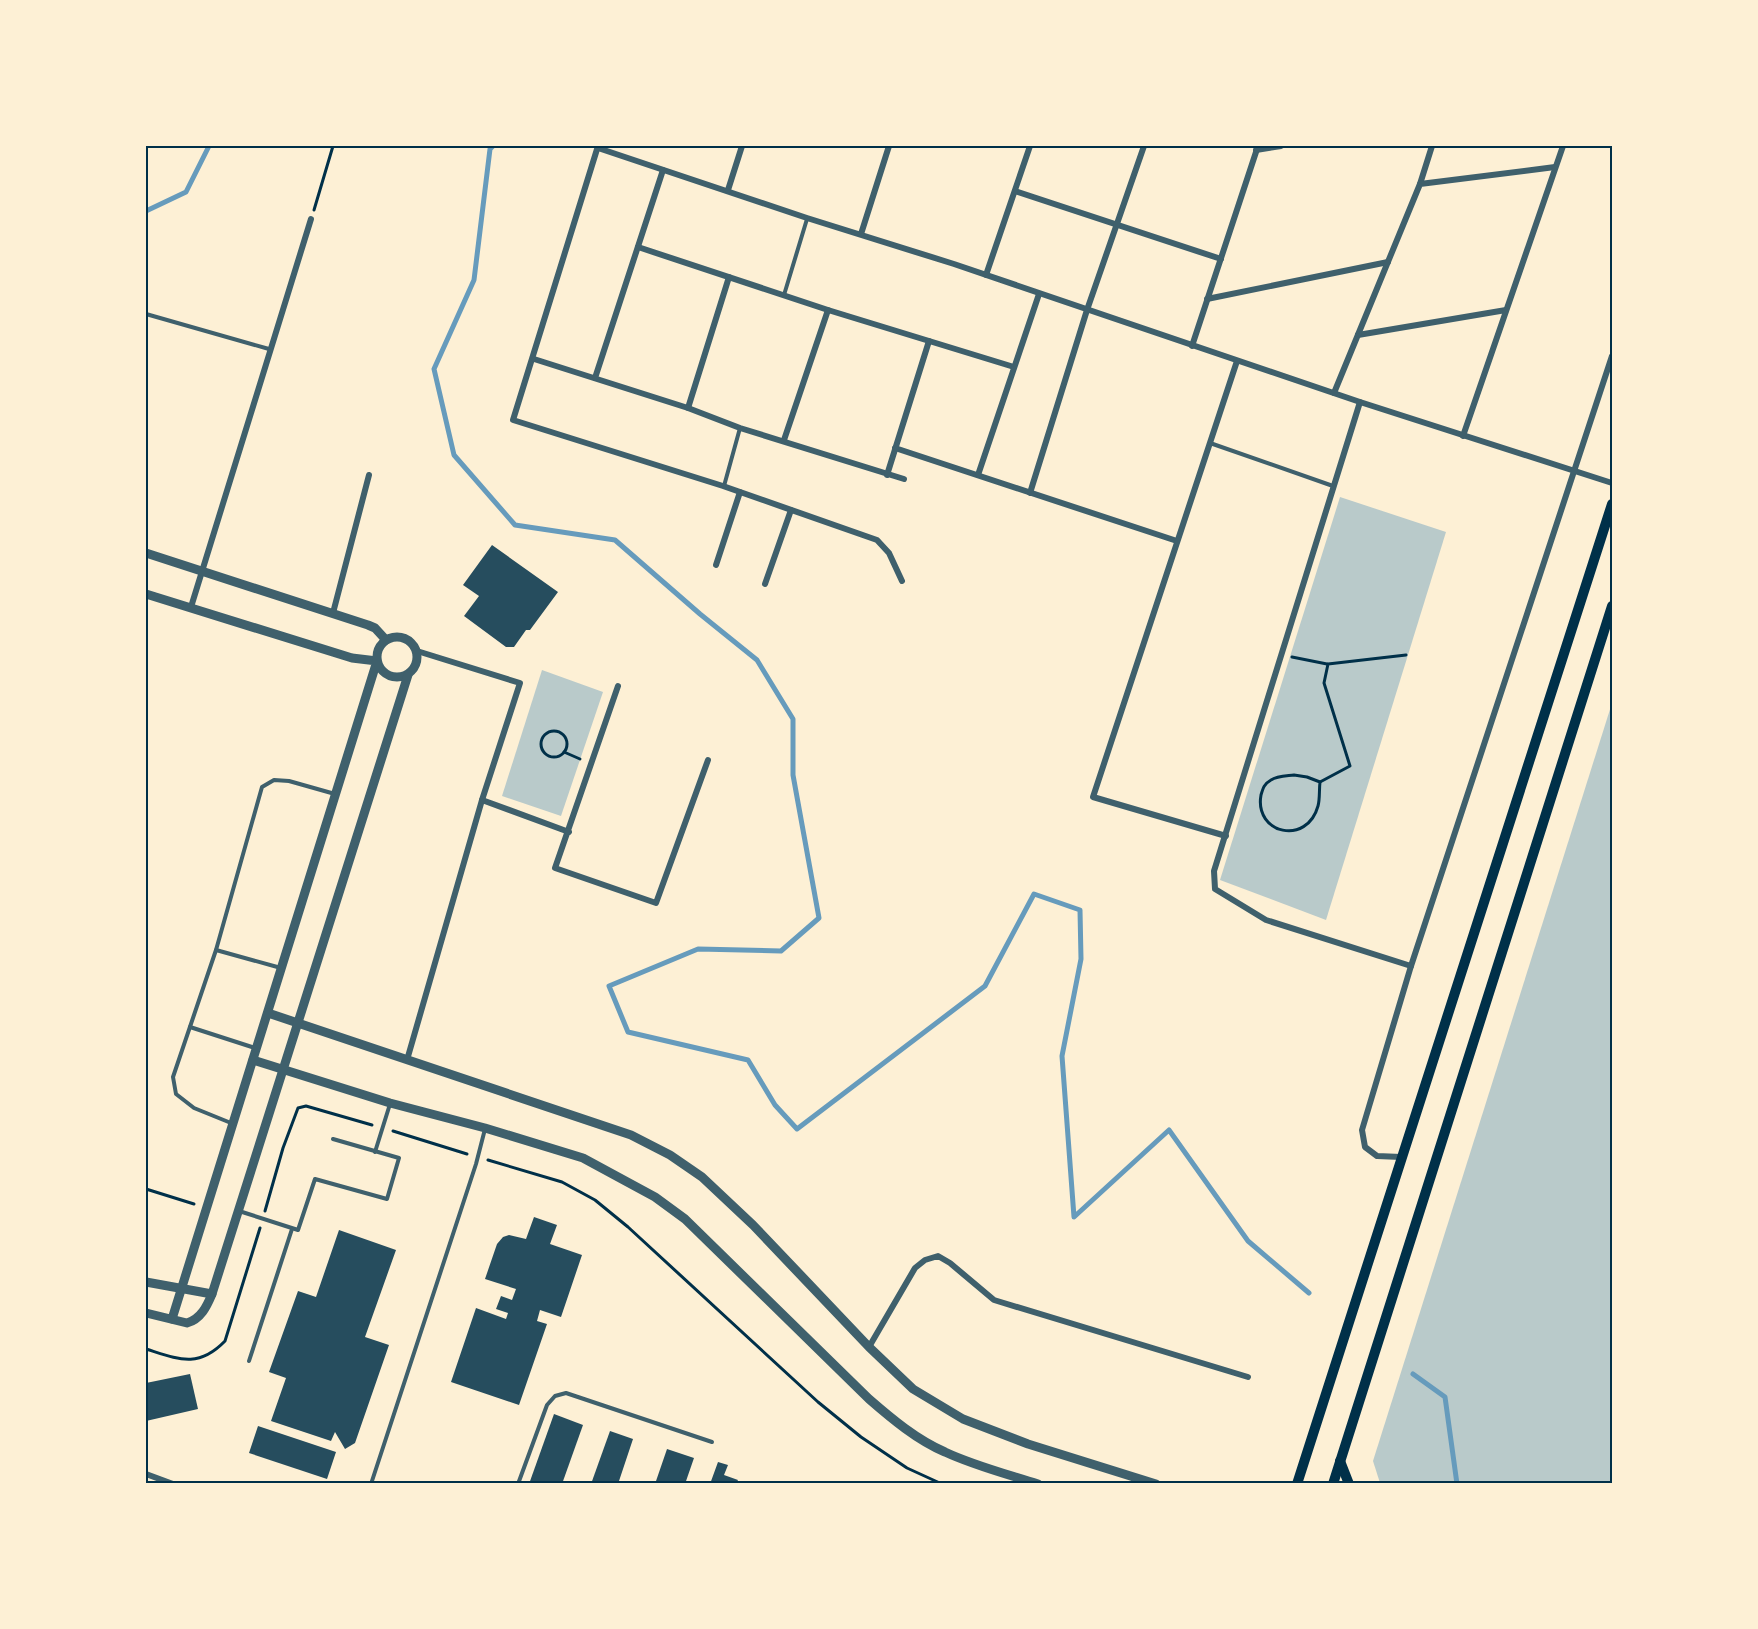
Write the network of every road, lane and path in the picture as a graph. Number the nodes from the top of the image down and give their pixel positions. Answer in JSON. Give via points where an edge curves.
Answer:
{"nodes":[{"id":1,"x":333,"y":146,"type":"edge"},
{"id":2,"x":742,"y":146,"type":"edge"},
{"id":3,"x":889,"y":146,"type":"edge"},
{"id":4,"x":1030,"y":146,"type":"edge"},
{"id":5,"x":1144,"y":146,"type":"edge"},
{"id":6,"x":1281,"y":146,"type":"edge"},
{"id":7,"x":1432,"y":146,"type":"edge"},
{"id":8,"x":1563,"y":146,"type":"edge"},
{"id":9,"x":598,"y":147,"type":"edge"},
{"id":10,"x":1257,"y":148,"type":"edge"},
{"id":11,"x":1555,"y":167,"type":"junction"},
{"id":12,"x":663,"y":170,"type":"junction"},
{"id":13,"x":1420,"y":184,"type":"junction"},
{"id":14,"x":728,"y":190,"type":"junction"},
{"id":15,"x":1014,"y":191,"type":"junction"},
{"id":16,"x":807,"y":218,"type":"junction"},
{"id":17,"x":311,"y":219,"type":"joint"},
{"id":18,"x":1118,"y":225,"type":"junction"},
{"id":19,"x":861,"y":234,"type":"junction"},
{"id":20,"x":638,"y":247,"type":"junction"},
{"id":21,"x":1221,"y":259,"type":"junction"},
{"id":22,"x":1388,"y":262,"type":"junction"},
{"id":23,"x":986,"y":275,"type":"junction"},
{"id":24,"x":729,"y":277,"type":"junction"},
{"id":25,"x":1039,"y":294,"type":"junction"},
{"id":26,"x":784,"y":296,"type":"junction"},
{"id":27,"x":1207,"y":299,"type":"junction"},
{"id":28,"x":828,"y":310,"type":"junction"},
{"id":29,"x":1087,"y":310,"type":"junction"},
{"id":30,"x":1506,"y":310,"type":"junction"},
{"id":31,"x":146,"y":314,"type":"edge"},
{"id":32,"x":1358,"y":335,"type":"junction"},
{"id":33,"x":929,"y":341,"type":"junction"},
{"id":34,"x":1192,"y":346,"type":"junction"},
{"id":35,"x":269,"y":349,"type":"junction"},
{"id":36,"x":1612,"y":356,"type":"edge"},
{"id":37,"x":534,"y":359,"type":"junction"},
{"id":38,"x":1237,"y":361,"type":"junction"},
{"id":39,"x":1014,"y":367,"type":"junction"},
{"id":40,"x":595,"y":378,"type":"junction"},
{"id":41,"x":1334,"y":393,"type":"junction"},
{"id":42,"x":1360,"y":402,"type":"junction"},
{"id":43,"x":688,"y":408,"type":"junction"},
{"id":44,"x":741,"y":428,"type":"junction"},
{"id":45,"x":1463,"y":436,"type":"junction"},
{"id":46,"x":784,"y":440,"type":"junction"},
{"id":47,"x":1209,"y":442,"type":"junction"},
{"id":48,"x":895,"y":448,"type":"junction"},
{"id":49,"x":1575,"y":470,"type":"junction"},
{"id":50,"x":369,"y":475,"type":"dead end"},
{"id":51,"x":887,"y":475,"type":"junction"},
{"id":52,"x":978,"y":475,"type":"junction"},
{"id":53,"x":904,"y":479,"type":"dead end"},
{"id":54,"x":1612,"y":483,"type":"edge"},
{"id":55,"x":723,"y":486,"type":"junction"},
{"id":56,"x":1334,"y":486,"type":"junction"},
{"id":57,"x":740,"y":492,"type":"junction"},
{"id":58,"x":1030,"y":493,"type":"junction"},
{"id":59,"x":1612,"y":504,"type":"edge"},
{"id":60,"x":791,"y":510,"type":"junction"},
{"id":61,"x":1177,"y":541,"type":"junction"},
{"id":62,"x":146,"y":553,"type":"edge"},
{"id":63,"x":716,"y":565,"type":"dead end"},
{"id":64,"x":203,"y":571,"type":"junction"},
{"id":65,"x":902,"y":581,"type":"dead end"},
{"id":66,"x":765,"y":584,"type":"dead end"},
{"id":67,"x":146,"y":594,"type":"edge"},
{"id":68,"x":1612,"y":606,"type":"edge"},
{"id":69,"x":190,"y":608,"type":"junction"},
{"id":70,"x":333,"y":613,"type":"junction"},
{"id":71,"x":386,"y":640,"type":"junction"},
{"id":72,"x":417,"y":651,"type":"junction"},
{"id":73,"x":1406,"y":655,"type":"dead end"},
{"id":74,"x":1282,"y":656,"type":"junction"},
{"id":75,"x":377,"y":661,"type":"junction"},
{"id":76,"x":1328,"y":664,"type":"junction"},
{"id":77,"x":408,"y":675,"type":"junction"},
{"id":78,"x":618,"y":686,"type":"dead end"},
{"id":79,"x":564,"y":752,"type":"junction"},
{"id":80,"x":580,"y":759,"type":"dead end"},
{"id":81,"x":708,"y":760,"type":"dead end"},
{"id":82,"x":1320,"y":783,"type":"junction"},
{"id":83,"x":336,"y":794,"type":"junction"},
{"id":84,"x":482,"y":800,"type":"junction"},
{"id":85,"x":569,"y":832,"type":"junction"},
{"id":86,"x":1226,"y":836,"type":"junction"},
{"id":87,"x":216,"y":950,"type":"junction"},
{"id":88,"x":1411,"y":966,"type":"junction"},
{"id":89,"x":282,"y":968,"type":"junction"},
{"id":90,"x":268,"y":1013,"type":"junction"},
{"id":91,"x":299,"y":1023,"type":"junction"},
{"id":92,"x":190,"y":1027,"type":"junction"},
{"id":93,"x":257,"y":1048,"type":"junction"},
{"id":94,"x":253,"y":1060,"type":"junction"},
{"id":95,"x":407,"y":1060,"type":"junction"},
{"id":96,"x":282,"y":1070,"type":"junction"},
{"id":97,"x":390,"y":1103,"type":"junction"},
{"id":98,"x":233,"y":1124,"type":"junction"},
{"id":99,"x":383,"y":1128,"type":"junction"},
{"id":100,"x":485,"y":1128,"type":"junction"},
{"id":101,"x":333,"y":1139,"type":"dead end"},
{"id":102,"x":375,"y":1152,"type":"junction"},
{"id":103,"x":478,"y":1157,"type":"junction"},
{"id":104,"x":1401,"y":1157,"type":"junction"},
{"id":105,"x":146,"y":1189,"type":"edge"},
{"id":106,"x":207,"y":1208,"type":"junction"},
{"id":107,"x":238,"y":1211,"type":"junction"},
{"id":108,"x":263,"y":1219,"type":"junction"},
{"id":109,"x":292,"y":1229,"type":"junction"},
{"id":110,"x":146,"y":1282,"type":"edge"},
{"id":111,"x":182,"y":1289,"type":"junction"},
{"id":112,"x":212,"y":1294,"type":"junction"},
{"id":113,"x":146,"y":1313,"type":"edge"},
{"id":114,"x":172,"y":1319,"type":"junction"},
{"id":115,"x":869,"y":1347,"type":"junction"},
{"id":116,"x":146,"y":1349,"type":"edge"},
{"id":117,"x":249,"y":1361,"type":"dead end"},
{"id":118,"x":1248,"y":1377,"type":"dead end"},
{"id":119,"x":712,"y":1442,"type":"dead end"},
{"id":120,"x":1340,"y":1461,"type":"junction"},
{"id":121,"x":146,"y":1474,"type":"edge"},
{"id":122,"x":173,"y":1484,"type":"edge"},
{"id":123,"x":370,"y":1484,"type":"edge"},
{"id":124,"x":518,"y":1484,"type":"edge"},
{"id":125,"x":942,"y":1484,"type":"edge"},
{"id":126,"x":1038,"y":1484,"type":"edge"},
{"id":127,"x":1155,"y":1484,"type":"edge"},
{"id":128,"x":1297,"y":1484,"type":"edge"},
{"id":129,"x":1334,"y":1484,"type":"edge"},
{"id":130,"x":1349,"y":1484,"type":"edge"}],
"edges":[{"from":1,"to":17,"type":"path"},
{"from":2,"to":14,"type":"street"},
{"from":3,"to":19,"type":"street"},
{"from":4,"to":15,"type":"street"},
{"from":5,"to":18,"type":"street"},
{"from":6,"to":10,"type":"street"},
{"from":7,"to":13,"type":"street"},
{"from":8,"to":11,"type":"street"},
{"from":9,"to":12,"type":"street"},
{"from":9,"to":37,"type":"street"},
{"from":10,"to":21,"type":"street"},
{"from":11,"to":13,"type":"street"},
{"from":11,"to":30,"type":"street"},
{"from":12,"to":14,"type":"street"},
{"from":12,"to":20,"type":"street"},
{"from":13,"to":22,"type":"street"},
{"from":14,"to":16,"type":"street"},
{"from":15,"to":18,"type":"street"},
{"from":15,"to":23,"type":"street"},
{"from":16,"to":19,"type":"street"},
{"from":16,"to":26,"type":"lane"},
{"from":17,"to":35,"type":"street"},
{"from":18,"to":21,"type":"street"},
{"from":18,"to":29,"type":"street"},
{"from":19,"to":23,"type":"street"},
{"from":20,"to":24,"type":"street"},
{"from":20,"to":40,"type":"street"},
{"from":21,"to":27,"type":"street"},
{"from":22,"to":27,"type":"street"},
{"from":22,"to":32,"type":"street"},
{"from":23,"to":25,"type":"street"},
{"from":24,"to":26,"type":"street"},
{"from":24,"to":43,"type":"street"},
{"from":25,"to":29,"type":"street"},
{"from":25,"to":39,"type":"street"},
{"from":26,"to":28,"type":"street"},
{"from":27,"to":34,"type":"street"},
{"from":28,"to":33,"type":"street"},
{"from":28,"to":46,"type":"street"},
{"from":29,"to":34,"type":"street"},
{"from":29,"to":58,"type":"street"},
{"from":30,"to":32,"type":"street"},
{"from":30,"to":45,"type":"street"},
{"from":31,"to":35,"type":"lane"},
{"from":32,"to":41,"type":"street"},
{"from":33,"to":39,"type":"street"},
{"from":33,"to":48,"type":"street"},
{"from":34,"to":38,"type":"street"},
{"from":35,"to":64,"type":"street"},
{"from":36,"to":49,"type":"street"},
{"from":37,"to":40,"type":"street"},
{"from":37,"to":55,"type":"street","via":[[513,420]]},
{"from":38,"to":41,"type":"street"},
{"from":38,"to":47,"type":"street"},
{"from":39,"to":52,"type":"street"},
{"from":40,"to":43,"type":"street"},
{"from":41,"to":42,"type":"street"},
{"from":42,"to":45,"type":"street"},
{"from":42,"to":56,"type":"street"},
{"from":43,"to":44,"type":"street"},
{"from":44,"to":46,"type":"street"},
{"from":44,"to":55,"type":"lane"},
{"from":45,"to":49,"type":"street"},
{"from":46,"to":51,"type":"street"},
{"from":47,"to":56,"type":"lane"},
{"from":47,"to":61,"type":"street"},
{"from":48,"to":51,"type":"street"},
{"from":48,"to":52,"type":"street"},
{"from":49,"to":54,"type":"street"},
{"from":49,"to":88,"type":"street"},
{"from":50,"to":70,"type":"street"},
{"from":51,"to":53,"type":"street"},
{"from":52,"to":58,"type":"street"},
{"from":55,"to":57,"type":"street"},
{"from":56,"to":74,"type":"street"},
{"from":57,"to":60,"type":"street"},
{"from":57,"to":63,"type":"street"},
{"from":58,"to":61,"type":"street"},
{"from":59,"to":104,"type":"main road"},
{"from":60,"to":65,"type":"street","via":[[877,540],[889,553]]},
{"from":60,"to":66,"type":"street"},
{"from":61,"to":86,"type":"street","via":[[1093,797]]},
{"from":62,"to":64,"type":"street"},
{"from":64,"to":69,"type":"street"},
{"from":64,"to":70,"type":"street"},
{"from":67,"to":69,"type":"street"},
{"from":68,"to":120,"type":"main road"},
{"from":69,"to":75,"type":"street","via":[[352,658]]},
{"from":70,"to":71,"type":"street","via":[[375,628]]},
{"from":71,"to":72,"type":"street","via":[[403,637]]},
{"from":71,"to":75,"type":"street","via":[[379,648]]},
{"from":72,"to":77,"type":"street","via":[[416,665]]},
{"from":72,"to":84,"type":"street","via":[[520,683]]},
{"from":73,"to":76,"type":"path"},
{"from":74,"to":76,"type":"path"},
{"from":74,"to":86,"type":"street"},
{"from":75,"to":77,"type":"street","via":[[389,675]]},
{"from":75,"to":83,"type":"street"},
{"from":76,"to":82,"type":"path","via":[[1324,683],[1350,766]]},
{"from":77,"to":91,"type":"street"},
{"from":78,"to":85,"type":"street"},
{"from":79,"to":79,"type":"path","via":[[556,757],[544,753],[543,737],[554,731],[561,734],[566,740]]},
{"from":79,"to":80,"type":"path"},
{"from":81,"to":85,"type":"street","via":[[657,903],[555,868]]},
{"from":82,"to":82,"type":"path","via":[[1318,806],[1309,825],[1295,831],[1283,830],[1262,815],[1263,787],[1273,779],[1294,775]]},
{"from":83,"to":87,"type":"lane","via":[[289,781],[274,780],[262,787]]},
{"from":83,"to":89,"type":"street"},
{"from":84,"to":85,"type":"street"},
{"from":84,"to":95,"type":"street"},
{"from":86,"to":88,"type":"street","via":[[1214,871],[1215,889],[1266,920]]},
{"from":87,"to":89,"type":"lane"},
{"from":87,"to":92,"type":"lane"},
{"from":88,"to":104,"type":"street","via":[[1362,1130],[1365,1147],[1377,1156]]},
{"from":89,"to":90,"type":"street"},
{"from":90,"to":91,"type":"street"},
{"from":90,"to":93,"type":"street"},
{"from":91,"to":95,"type":"street"},
{"from":91,"to":96,"type":"street"},
{"from":92,"to":93,"type":"lane"},
{"from":92,"to":98,"type":"lane","via":[[173,1077],[176,1094],[194,1108]]},
{"from":93,"to":94,"type":"street"},
{"from":94,"to":96,"type":"street"},
{"from":94,"to":98,"type":"street"},
{"from":95,"to":115,"type":"street","via":[[631,1135],[670,1155],[702,1177],[753,1225]]},
{"from":96,"to":97,"type":"street"},
{"from":96,"to":107,"type":"street"},
{"from":97,"to":99,"type":"lane"},
{"from":97,"to":100,"type":"street"},
{"from":98,"to":106,"type":"street"},
{"from":99,"to":102,"type":"lane"},
{"from":99,"to":103,"type":"path"},
{"from":99,"to":108,"type":"path","via":[[306,1106],[298,1108]]},
{"from":100,"to":103,"type":"lane"},
{"from":100,"to":126,"type":"street","via":[[583,1158],[655,1197],[685,1219],[898,1424],[943,1452]]},
{"from":101,"to":102,"type":"lane"},
{"from":102,"to":109,"type":"lane","via":[[399,1158],[387,1199],[315,1179],[298,1230]]},
{"from":103,"to":123,"type":"lane"},
{"from":103,"to":125,"type":"path","via":[[562,1182],[595,1200],[818,1402],[907,1468]]},
{"from":104,"to":128,"type":"main road"},
{"from":105,"to":106,"type":"path"},
{"from":106,"to":111,"type":"street"},
{"from":107,"to":108,"type":"lane"},
{"from":107,"to":112,"type":"street"},
{"from":108,"to":109,"type":"lane"},
{"from":108,"to":116,"type":"path","via":[[225,1341],[201,1359],[185,1361]]},
{"from":109,"to":117,"type":"lane"},
{"from":110,"to":111,"type":"street"},
{"from":111,"to":112,"type":"street"},
{"from":111,"to":114,"type":"street"},
{"from":112,"to":114,"type":"street","via":[[205,1310],[193,1321]]},
{"from":113,"to":114,"type":"street"},
{"from":115,"to":118,"type":"street","via":[[915,1268],[938,1256],[994,1300]]},
{"from":115,"to":127,"type":"street","via":[[913,1389],[963,1419]]},
{"from":119,"to":124,"type":"lane","via":[[566,1393],[555,1396],[547,1405]]},
{"from":120,"to":129,"type":"main road"},
{"from":120,"to":130,"type":"main road"},
{"from":121,"to":122,"type":"street"}]}
